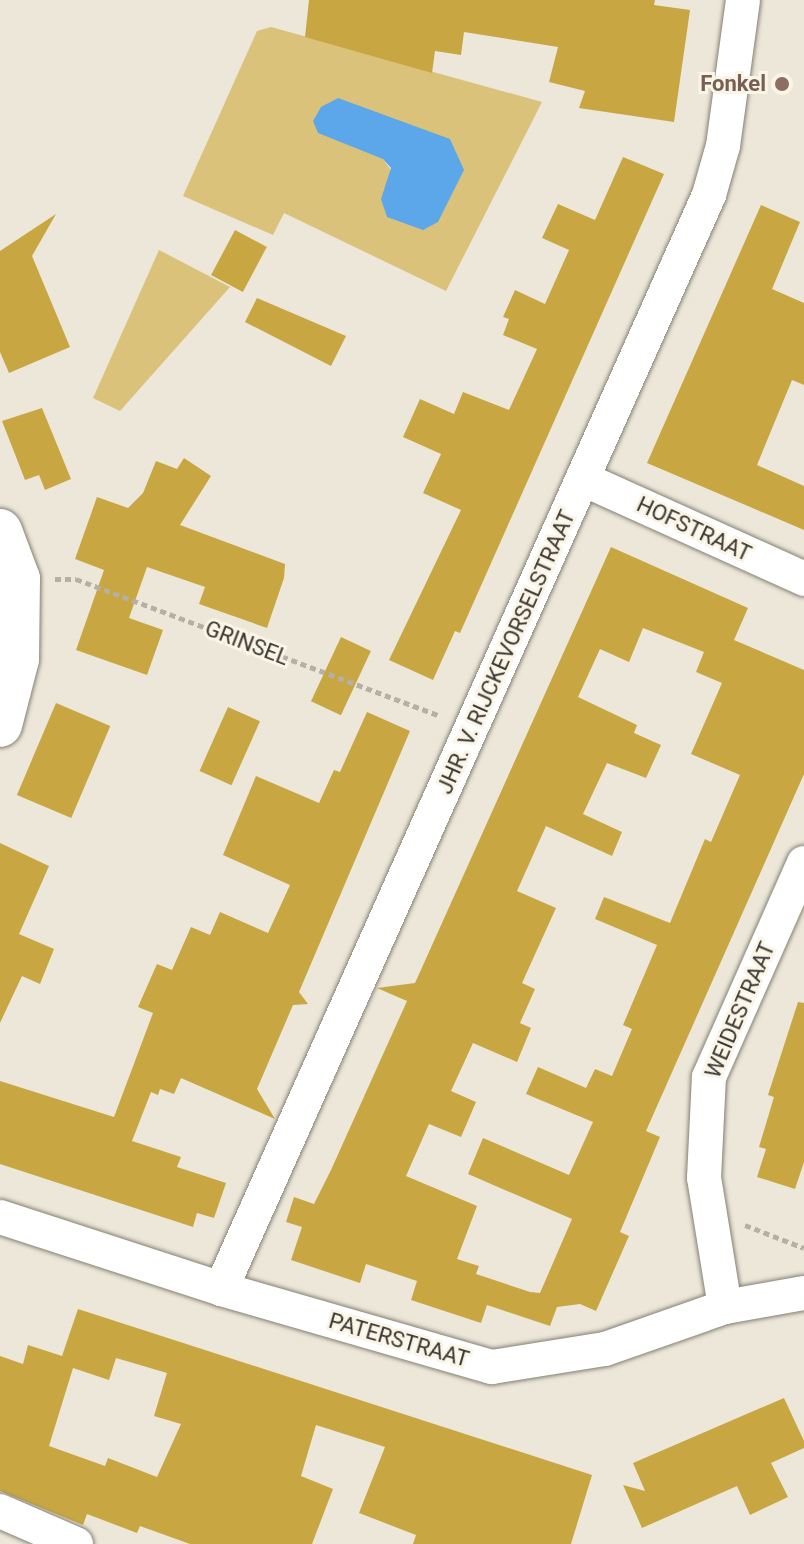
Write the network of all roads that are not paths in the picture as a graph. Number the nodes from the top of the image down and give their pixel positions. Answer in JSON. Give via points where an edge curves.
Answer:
{"nodes":[{"id":1,"x":743,"y":0,"type":"edge"},
{"id":2,"x":583,"y":479,"type":"junction"},
{"id":3,"x":0,"y":531,"type":"edge"},
{"id":4,"x":804,"y":579,"type":"edge"},
{"id":5,"x":0,"y":725,"type":"edge"},
{"id":6,"x":804,"y":863,"type":"edge"},
{"id":7,"x":0,"y":1217,"type":"edge"},
{"id":8,"x":221,"y":1289,"type":"junction"},
{"id":9,"x":804,"y":1293,"type":"edge"},
{"id":10,"x":725,"y":1307,"type":"junction"},
{"id":11,"x":0,"y":1511,"type":"edge"},
{"id":12,"x":76,"y":1544,"type":"edge"}],
"edges":[{"from":1,"to":2,"type":"street","name":"JHR. V. RIJCKEVORSELSTRAAT","via":[[723,146],[709,195]]},
{"from":2,"to":4,"type":"street","name":"HOFSTRAAT"},
{"from":2,"to":8,"type":"street","name":"JHR. V. RIJCKEVORSELSTRAAT"},
{"from":3,"to":5,"type":"street","via":[[18,579],[17,659]]},
{"from":6,"to":10,"type":"street","name":"WEIDESTRAAT","via":[[709,1077],[704,1178]]},
{"from":7,"to":8,"type":"street","name":"PATERSTRAAT"},
{"from":8,"to":10,"type":"street","name":"PATERSTRAAT","via":[[492,1367],[605,1349]]},
{"from":9,"to":10,"type":"street","name":"PATERSTRAAT"},
{"from":11,"to":12,"type":"street"}]}
